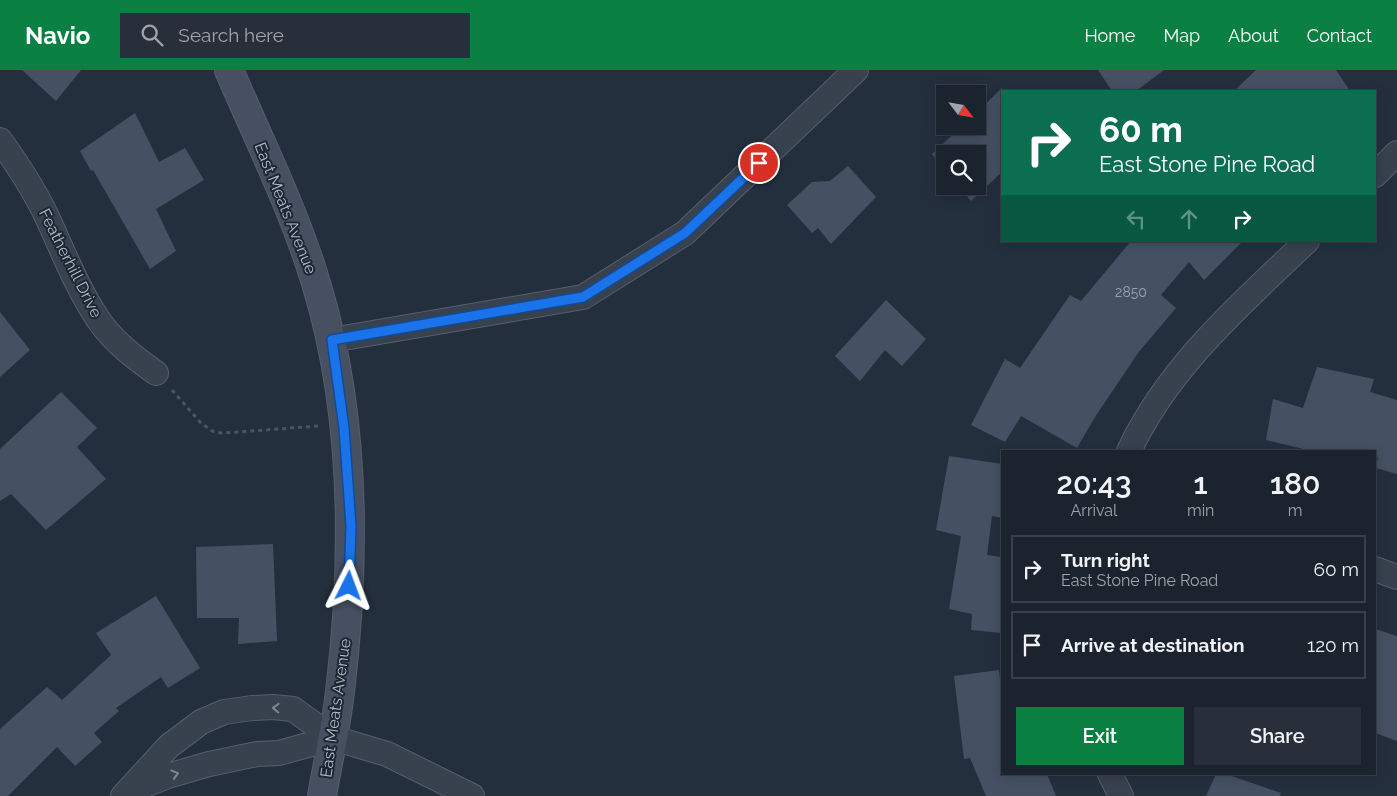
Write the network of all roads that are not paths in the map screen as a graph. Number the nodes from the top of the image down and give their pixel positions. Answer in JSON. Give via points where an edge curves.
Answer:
{"nodes":[{"id":1,"x":229,"y":70,"type":"edge"},
{"id":2,"x":856,"y":70,"type":"edge"},
{"id":3,"x":0,"y":140,"type":"edge"},
{"id":4,"x":1397,"y":153,"type":"edge"},
{"id":5,"x":1376,"y":174,"type":"edge"},
{"id":6,"x":1306,"y":242,"type":"edge"},
{"id":7,"x":332,"y":340,"type":"junction"},
{"id":8,"x":156,"y":373,"type":"road end"},
{"id":9,"x":1130,"y":450,"type":"edge"},
{"id":10,"x":1376,"y":569,"type":"edge"},
{"id":11,"x":1397,"y":577,"type":"edge"},
{"id":12,"x":333,"y":738,"type":"junction"},
{"id":13,"x":1110,"y":775,"type":"edge"},
{"id":14,"x":126,"y":793,"type":"edge"},
{"id":15,"x":322,"y":796,"type":"edge"},
{"id":16,"x":472,"y":796,"type":"edge"},
{"id":17,"x":1121,"y":796,"type":"edge"}],
"edges":[{"from":1,"to":7,"type":"street","name":"East Meats Avenue","via":[[301,237]]},
{"from":2,"to":7,"type":"street","via":[[685,233],[583,297]]},
{"from":3,"to":8,"type":"street","name":"Featherhill Drive","via":[[31,188],[100,322],[124,349]]},
{"from":4,"to":5,"type":"street"},
{"from":6,"to":9,"type":"street","via":[[1226,318],[1180,369]]},
{"from":7,"to":12,"type":"street","name":"East Meats Avenue","via":[[344,428],[351,526],[347,626]]},
{"from":10,"to":11,"type":"street"},
{"from":14,"to":12,"type":"street","one_way":true,"via":[[209,764],[279,752]]},
{"from":12,"to":14,"type":"street","one_way":true,"via":[[293,708],[224,712],[201,722],[169,746]]},
{"from":12,"to":15,"type":"street","name":"East Meats Avenue"},
{"from":12,"to":16,"type":"street","via":[[387,754]]},
{"from":13,"to":17,"type":"street"}]}
